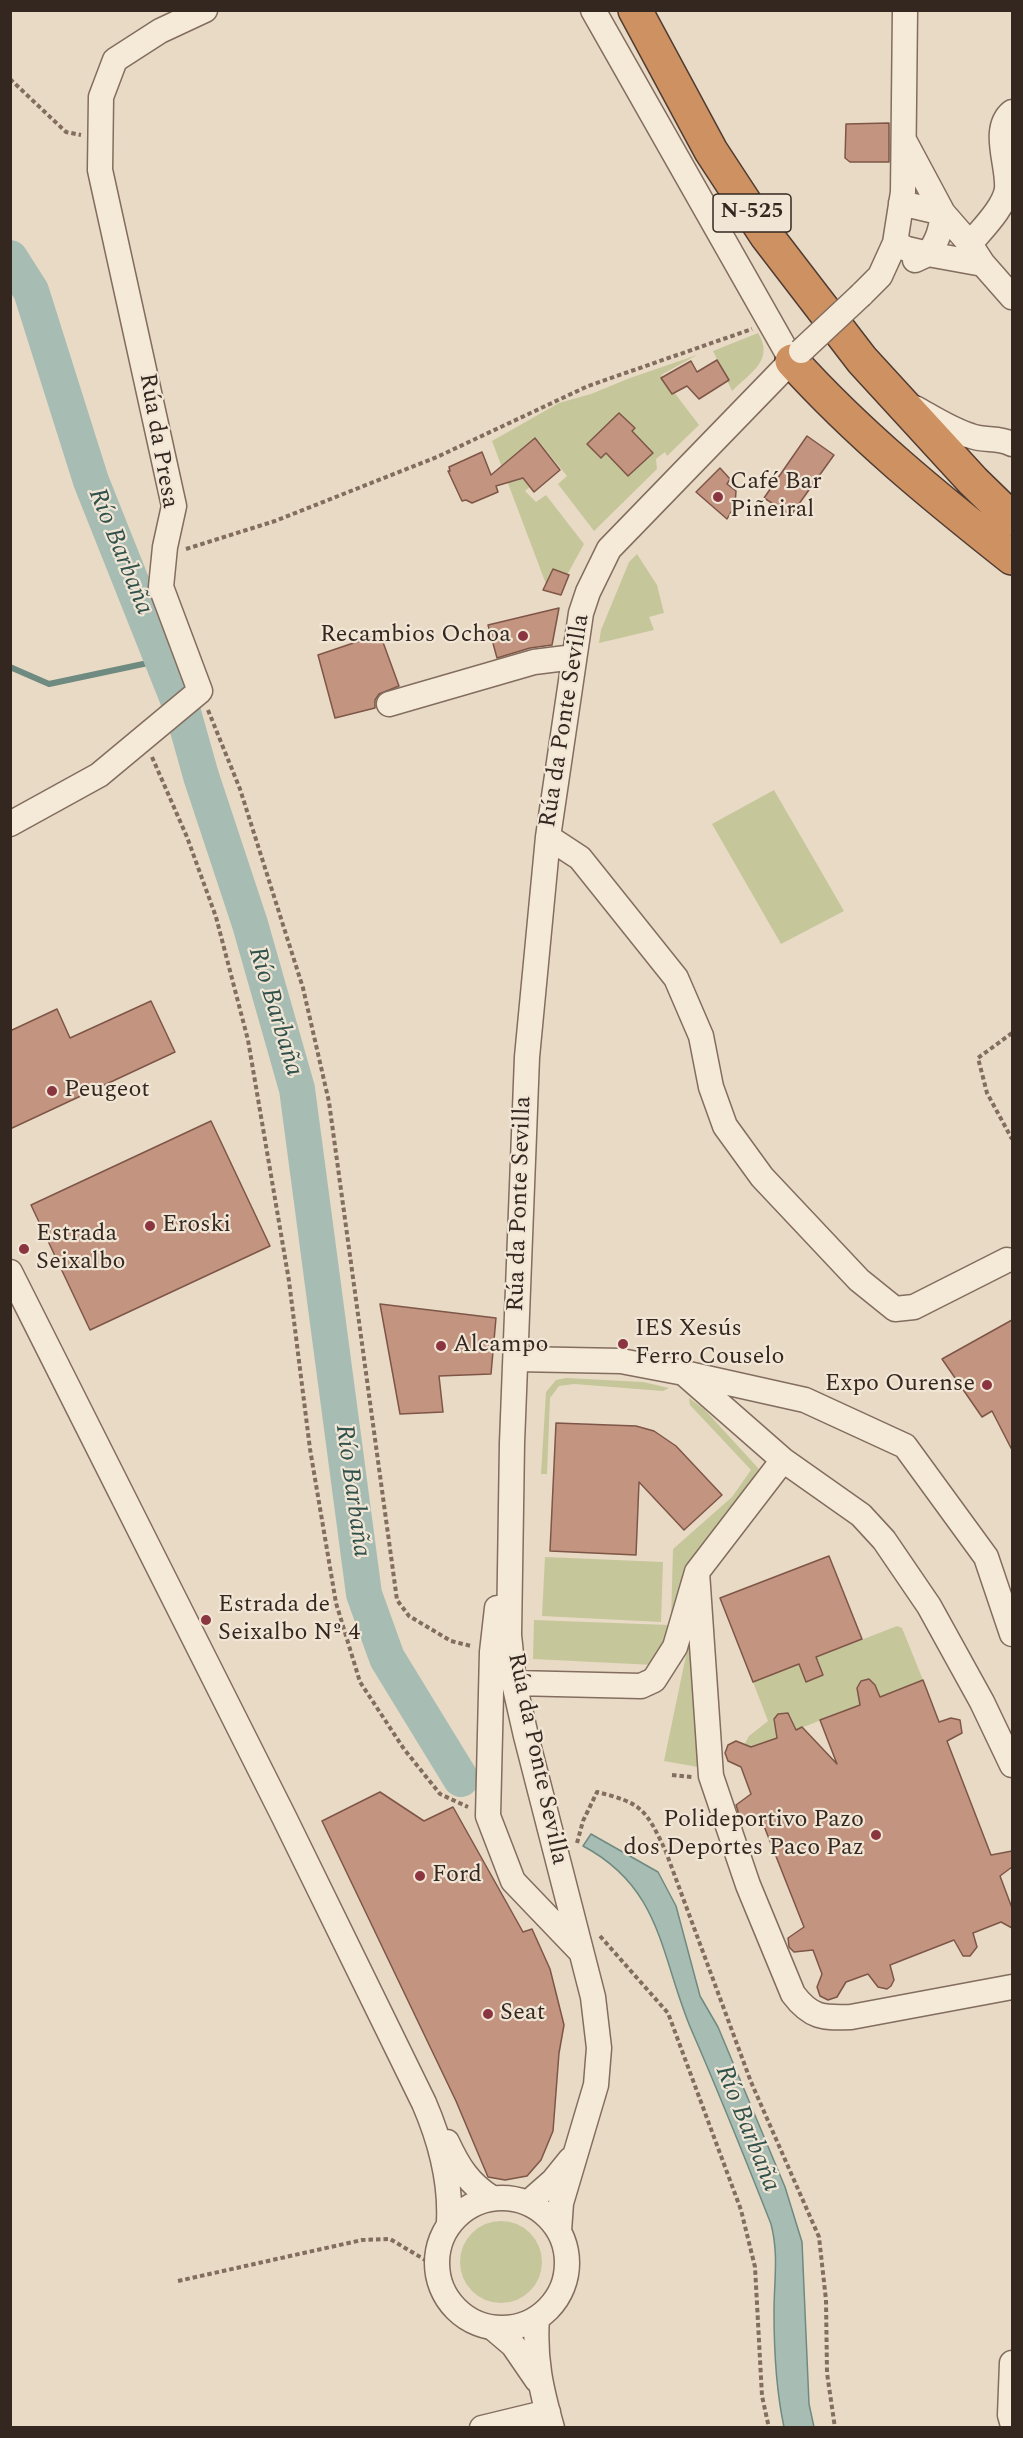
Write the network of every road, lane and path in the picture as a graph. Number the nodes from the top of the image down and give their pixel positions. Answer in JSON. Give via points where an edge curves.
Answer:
{"nodes":[{"id":1,"x":205,"y":10,"type":"edge"},
{"id":2,"x":593,"y":10,"type":"edge"},
{"id":3,"x":635,"y":10,"type":"edge"},
{"id":4,"x":905,"y":10,"type":"edge"},
{"id":5,"x":10,"y":79,"type":"edge"},
{"id":6,"x":1012,"y":112,"type":"edge"},
{"id":7,"x":100,"y":139,"type":"junction"},
{"id":8,"x":904,"y":139,"type":"junction"},
{"id":9,"x":901,"y":203,"type":"junction"},
{"id":10,"x":943,"y":213,"type":"junction"},
{"id":11,"x":894,"y":243,"type":"junction"},
{"id":12,"x":970,"y":244,"type":"junction"},
{"id":13,"x":928,"y":254,"type":"junction"},
{"id":14,"x":983,"y":264,"type":"junction"},
{"id":15,"x":880,"y":276,"type":"junction"},
{"id":16,"x":1012,"y":297,"type":"edge"},
{"id":17,"x":770,"y":323,"type":"junction"},
{"id":18,"x":796,"y":356,"type":"junction"},
{"id":19,"x":896,"y":398,"type":"junction"},
{"id":20,"x":1012,"y":444,"type":"edge"},
{"id":21,"x":1012,"y":519,"type":"edge"},
{"id":22,"x":164,"y":556,"type":"junction"},
{"id":23,"x":1012,"y":558,"type":"edge"},
{"id":24,"x":574,"y":657,"type":"junction"},
{"id":25,"x":200,"y":691,"type":"junction"},
{"id":26,"x":389,"y":704,"type":"dead end"},
{"id":27,"x":141,"y":740,"type":"junction"},
{"id":28,"x":10,"y":824,"type":"edge"},
{"id":29,"x":548,"y":837,"type":"junction"},
{"id":30,"x":1012,"y":1033,"type":"edge"},
{"id":31,"x":1012,"y":1139,"type":"edge"},
{"id":32,"x":1007,"y":1260,"type":"dead end"},
{"id":33,"x":10,"y":1272,"type":"edge"},
{"id":34,"x":516,"y":1359,"type":"junction"},
{"id":35,"x":684,"y":1373,"type":"junction"},
{"id":36,"x":783,"y":1460,"type":"junction"},
{"id":37,"x":511,"y":1539,"type":"junction"},
{"id":38,"x":697,"y":1572,"type":"junction"},
{"id":39,"x":1012,"y":1634,"type":"edge"},
{"id":40,"x":492,"y":1652,"type":"junction"},
{"id":41,"x":514,"y":1683,"type":"junction"},
{"id":42,"x":1012,"y":1765,"type":"edge"},
{"id":43,"x":672,"y":1775,"type":"dead end"},
{"id":44,"x":698,"y":1777,"type":"dead end"},
{"id":45,"x":488,"y":1816,"type":"junction"},
{"id":46,"x":577,"y":1846,"type":"dead end"},
{"id":47,"x":594,"y":1931,"type":"dead end"},
{"id":48,"x":582,"y":1954,"type":"junction"},
{"id":49,"x":1012,"y":1987,"type":"edge"},
{"id":50,"x":431,"y":2121,"type":"junction"},
{"id":51,"x":575,"y":2153,"type":"junction"},
{"id":52,"x":492,"y":2198,"type":"junction"},
{"id":53,"x":528,"y":2203,"type":"junction"},
{"id":54,"x":449,"y":2222,"type":"junction"},
{"id":55,"x":558,"y":2230,"type":"junction"},
{"id":56,"x":438,"y":2267,"type":"junction"},
{"id":57,"x":178,"y":2281,"type":"dead end"},
{"id":58,"x":537,"y":2318,"type":"junction"},
{"id":59,"x":493,"y":2328,"type":"junction"},
{"id":60,"x":1012,"y":2363,"type":"edge"},
{"id":61,"x":539,"y":2384,"type":"junction"},
{"id":62,"x":550,"y":2420,"type":"edge"},
{"id":63,"x":1012,"y":2422,"type":"edge"},
{"id":64,"x":482,"y":2427,"type":"edge"},
{"id":65,"x":769,"y":2427,"type":"edge"},
{"id":66,"x":835,"y":2427,"type":"edge"}],
"edges":[{"from":1,"to":7,"type":"street","name":"Rúa da Presa","via":[[160,31],[115,60],[101,97]]},
{"from":2,"to":17,"type":"street"},
{"from":3,"to":19,"type":"highway","number":"N-525","via":[[711,151],[766,235]]},
{"from":4,"to":8,"type":"street"},
{"from":5,"to":7,"type":"path","via":[[66,132]]},
{"from":6,"to":12,"type":"street","via":[[1002,130],[1007,190]]},
{"from":7,"to":22,"type":"street","name":"Rúa da Presa","via":[[100,170],[174,506]]},
{"from":8,"to":9,"type":"street"},
{"from":8,"to":10,"type":"street"},
{"from":9,"to":10,"type":"street"},
{"from":9,"to":11,"type":"street"},
{"from":10,"to":12,"type":"street"},
{"from":10,"to":13,"type":"street","via":[[938,241]]},
{"from":11,"to":13,"type":"street"},
{"from":11,"to":15,"type":"street"},
{"from":12,"to":14,"type":"street"},
{"from":13,"to":14,"type":"street"},
{"from":13,"to":15,"type":"street"},
{"from":14,"to":16,"type":"street"},
{"from":15,"to":18,"type":"street","name":"Rúa da Ponte Sevilla","bridge":true},
{"from":17,"to":18,"type":"street"},
{"from":17,"to":22,"type":"path","via":[[588,386],[437,457],[275,521]]},
{"from":18,"to":23,"type":"highway","via":[[828,401]]},
{"from":18,"to":24,"type":"street","name":"Rúa da Ponte Sevilla","via":[[609,549],[588,591]]},
{"from":19,"to":20,"type":"street","via":[[972,437]]},
{"from":19,"to":21,"type":"highway","number":"N-525"},
{"from":22,"to":25,"type":"street","name":"Rúa da Presa","via":[[161,587]]},
{"from":24,"to":26,"type":"street","via":[[534,662]]},
{"from":24,"to":29,"type":"street","name":"Rúa da Ponte Sevilla"},
{"from":25,"to":27,"type":"street"},
{"from":25,"to":40,"type":"path","via":[[240,789],[303,988],[329,1102],[397,1600],[409,1616],[451,1641]]},
{"from":27,"to":28,"type":"street","via":[[99,775]]},
{"from":27,"to":45,"type":"path","via":[[156,764],[216,917],[248,1040],[289,1281],[321,1524],[336,1603],[360,1682],[404,1749],[440,1794]]},
{"from":29,"to":32,"type":"street","via":[[580,858],[676,978],[701,1036],[711,1087],[725,1126],[762,1177],[858,1280],[895,1309],[914,1307]]},
{"from":29,"to":34,"type":"street","name":"Rúa da Ponte Sevilla","via":[[527,1057]]},
{"from":30,"to":31,"type":"path","via":[[978,1058],[987,1093]]},
{"from":33,"to":50,"type":"street","via":[[284,1817]]},
{"from":34,"to":35,"type":"street","via":[[621,1361]]},
{"from":34,"to":37,"type":"street","name":"Rúa da Ponte Sevilla"},
{"from":35,"to":36,"type":"street"},
{"from":35,"to":39,"type":"street","via":[[805,1401],[905,1446],[986,1557]]},
{"from":36,"to":38,"type":"street"},
{"from":36,"to":42,"type":"street","via":[[861,1515],[890,1548],[929,1606]]},
{"from":37,"to":40,"type":"street"},
{"from":37,"to":41,"type":"street","name":"Rúa da Ponte Sevilla","via":[[509,1635]]},
{"from":38,"to":41,"type":"street","via":[[675,1647],[654,1680],[641,1686]]},
{"from":38,"to":49,"type":"street","via":[[711,1776],[748,1885],[793,1994],[803,2007],[827,2018]]},
{"from":40,"to":45,"type":"street"},
{"from":41,"to":48,"type":"street","name":"Rúa da Ponte Sevilla"},
{"from":43,"to":44,"type":"path"},
{"from":45,"to":48,"type":"street","via":[[513,1881]]},
{"from":46,"to":66,"type":"path","via":[[583,1821],[597,1792],[638,1805],[656,1828],[751,2082],[819,2237],[826,2300],[827,2373]]},
{"from":47,"to":65,"type":"path","via":[[668,2013],[741,2210],[755,2267],[762,2396]]},
{"from":48,"to":51,"type":"street","name":"Rúa da Ponte Sevilla","via":[[598,2024],[599,2059],[593,2101]]},
{"from":50,"to":52,"type":"street","via":[[469,2180]]},
{"from":50,"to":54,"type":"street","via":[[447,2181]]},
{"from":51,"to":53,"type":"street","name":"Rúa da Ponte Sevilla","via":[[553,2181]]},
{"from":51,"to":55,"type":"street","name":"Rúa da Ponte Sevilla"},
{"from":52,"to":53,"type":"street"},
{"from":52,"to":54,"type":"street","via":[[468,2206]]},
{"from":53,"to":55,"type":"street","via":[[545,2214]]},
{"from":54,"to":56,"type":"street","via":[[441,2239]]},
{"from":55,"to":58,"type":"street","via":[[566,2251],[564,2284],[553,2303]]},
{"from":56,"to":57,"type":"path","via":[[390,2239],[378,2238]]},
{"from":56,"to":59,"type":"street","via":[[444,2291],[455,2306]]},
{"from":58,"to":59,"type":"street","via":[[520,2326]]},
{"from":58,"to":61,"type":"street"},
{"from":59,"to":61,"type":"street","via":[[513,2345]]},
{"from":60,"to":63,"type":"street"},
{"from":61,"to":62,"type":"street"},
{"from":62,"to":64,"type":"street"}]}
